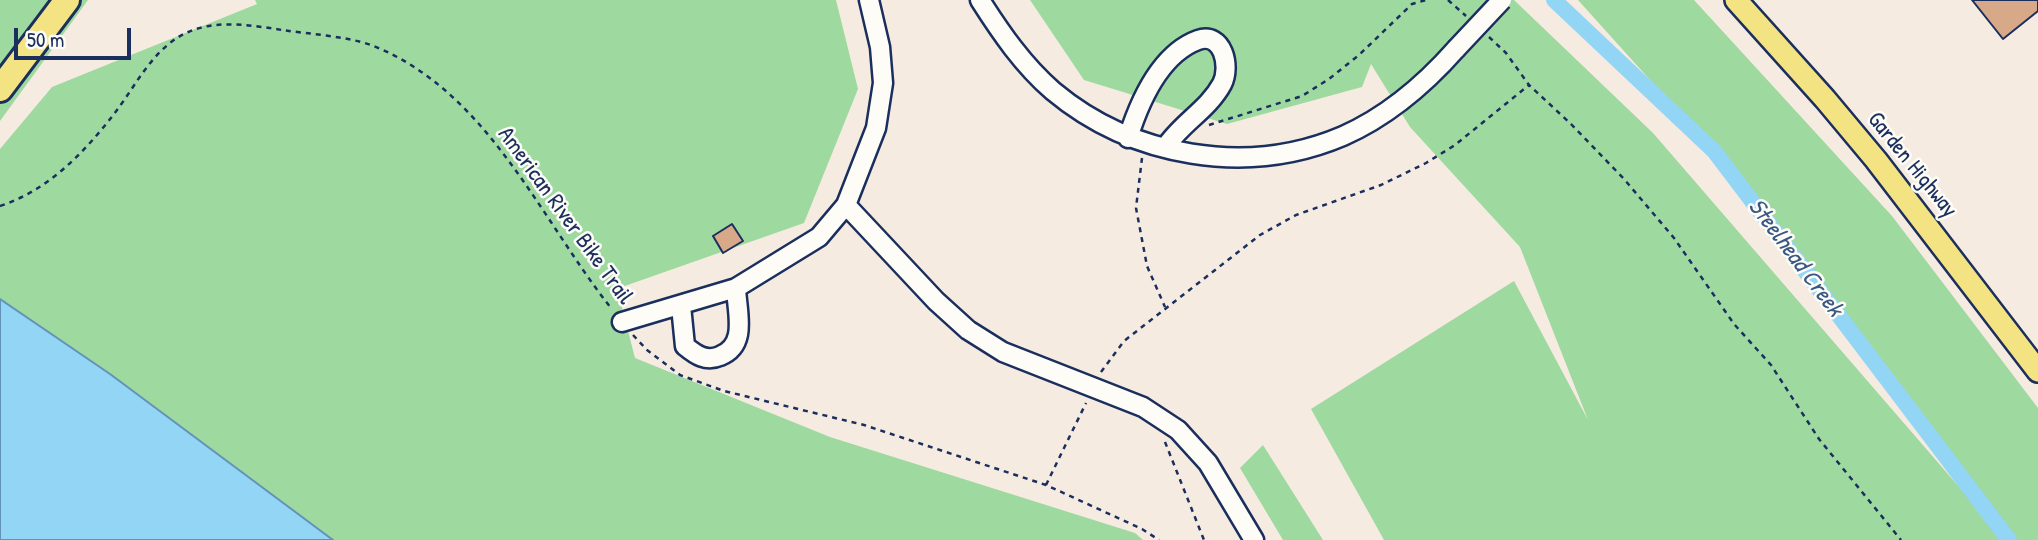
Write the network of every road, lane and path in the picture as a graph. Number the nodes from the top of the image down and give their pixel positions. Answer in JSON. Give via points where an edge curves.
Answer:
{"nodes":[{"id":1,"x":67,"y":0,"type":"edge"},
{"id":2,"x":869,"y":0,"type":"edge"},
{"id":3,"x":980,"y":0,"type":"edge"},
{"id":4,"x":1426,"y":0,"type":"edge"},
{"id":5,"x":1448,"y":0,"type":"edge"},
{"id":6,"x":1502,"y":0,"type":"edge"},
{"id":7,"x":1736,"y":0,"type":"edge"},
{"id":8,"x":1466,"y":16,"type":"dead end"},
{"id":9,"x":1486,"y":34,"type":"dead end"},
{"id":10,"x":1529,"y":85,"type":"junction"},
{"id":11,"x":0,"y":89,"type":"edge"},
{"id":12,"x":1185,"y":124,"type":"junction"},
{"id":13,"x":1136,"y":140,"type":"junction"},
{"id":14,"x":1165,"y":148,"type":"junction"},
{"id":15,"x":846,"y":205,"type":"junction"},
{"id":16,"x":0,"y":206,"type":"edge"},
{"id":17,"x":736,"y":288,"type":"junction"},
{"id":18,"x":681,"y":306,"type":"junction"},
{"id":19,"x":1165,"y":307,"type":"junction"},
{"id":20,"x":622,"y":323,"type":"junction"},
{"id":21,"x":2038,"y":371,"type":"edge"},
{"id":22,"x":1093,"y":387,"type":"junction"},
{"id":23,"x":1161,"y":433,"type":"dead end"},
{"id":24,"x":1046,"y":485,"type":"junction"},
{"id":25,"x":1159,"y":540,"type":"edge"},
{"id":26,"x":1204,"y":540,"type":"edge"},
{"id":27,"x":1254,"y":540,"type":"edge"},
{"id":28,"x":1901,"y":540,"type":"edge"}],
"edges":[{"from":1,"to":11,"type":"highway"},
{"from":2,"to":15,"type":"street","via":[[883,83],[876,128]]},
{"from":3,"to":13,"type":"street","via":[[1024,63],[1053,90],[1089,118]]},
{"from":4,"to":12,"type":"path","via":[[1412,4],[1359,55],[1302,96],[1212,125]]},
{"from":5,"to":8,"type":"path"},
{"from":6,"to":14,"type":"street","bridge":true,"via":[[1436,72],[1376,118],[1344,135],[1309,148],[1267,155],[1220,157]]},
{"from":7,"to":21,"type":"main road","name":"Garden Highway","via":[[1876,160]]},
{"from":9,"to":10,"type":"path"},
{"from":10,"to":19,"type":"path","via":[[1426,163],[1260,234]]},
{"from":10,"to":28,"type":"path","via":[[1624,179],[1674,238],[1734,324],[1770,365],[1819,439]]},
{"from":12,"to":13,"type":"street","via":[[1222,85],[1228,67],[1223,50],[1213,41],[1199,39],[1157,74],[1137,108]]},
{"from":12,"to":14,"type":"street"},
{"from":13,"to":14,"type":"street"},
{"from":13,"to":19,"type":"path","via":[[1136,208],[1147,266]]},
{"from":15,"to":17,"type":"street","via":[[819,236]]},
{"from":15,"to":22,"type":"street","via":[[968,330],[1003,352]]},
{"from":16,"to":20,"type":"path","name":"American River Bike Trail","via":[[34,192],[62,171],[114,114],[160,52],[182,34],[198,27],[242,24],[339,39],[370,45],[416,70],[462,107],[508,160]]},
{"from":17,"to":18,"type":"street"},
{"from":17,"to":18,"type":"street","via":[[737,341],[728,353],[712,359],[697,356],[685,346]]},
{"from":18,"to":20,"type":"street"},
{"from":19,"to":22,"type":"path","via":[[1124,341]]},
{"from":20,"to":24,"type":"path","name":"American River Bike Trail","via":[[647,350],[690,379],[864,425]]},
{"from":22,"to":24,"type":"path"},
{"from":22,"to":27,"type":"street","via":[[1143,407],[1178,430],[1208,463]]},
{"from":23,"to":26,"type":"path"},
{"from":24,"to":25,"type":"path","name":"American River Bike Trail"}]}
